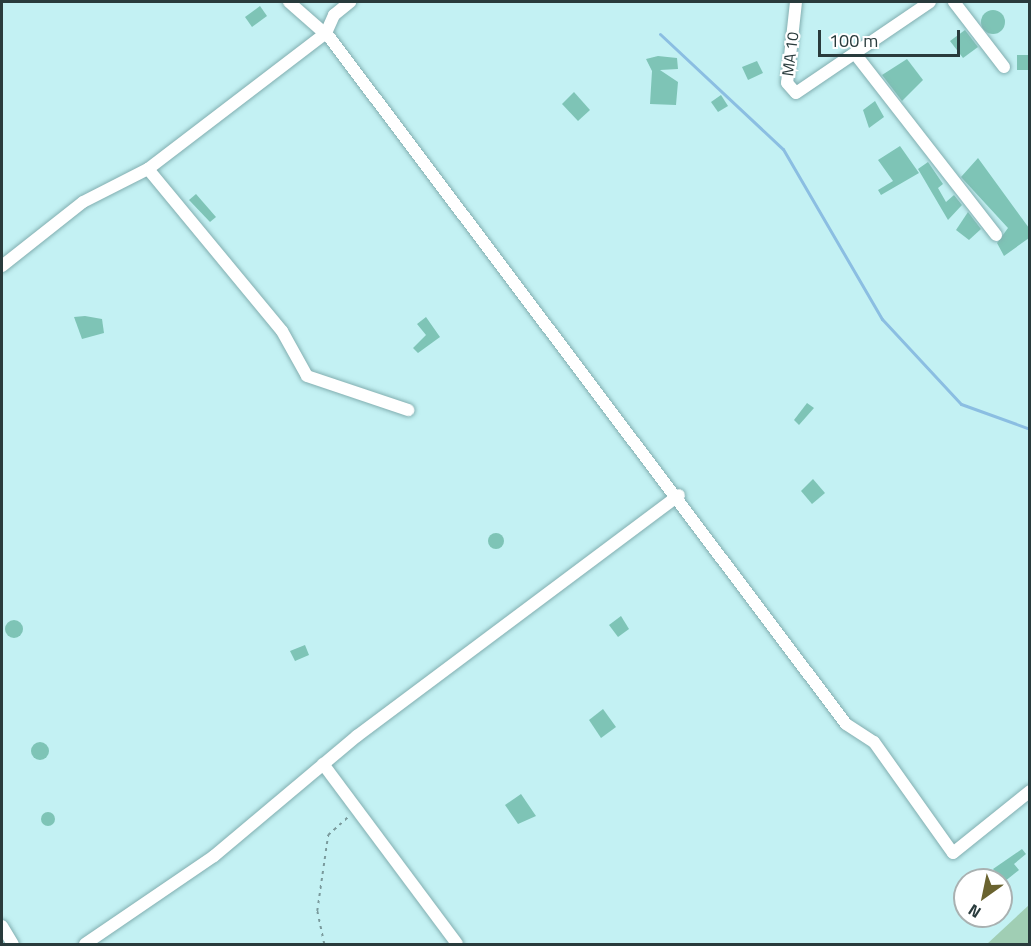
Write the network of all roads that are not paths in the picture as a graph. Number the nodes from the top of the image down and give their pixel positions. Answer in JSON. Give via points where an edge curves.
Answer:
{"nodes":[{"id":1,"x":290,"y":2,"type":"edge"},
{"id":2,"x":350,"y":2,"type":"edge"},
{"id":3,"x":796,"y":2,"type":"edge"},
{"id":4,"x":930,"y":2,"type":"edge"},
{"id":5,"x":954,"y":2,"type":"edge"},
{"id":6,"x":326,"y":33,"type":"junction"},
{"id":7,"x":856,"y":55,"type":"junction"},
{"id":8,"x":1004,"y":67,"type":"dead end"},
{"id":9,"x":148,"y":169,"type":"junction"},
{"id":10,"x":996,"y":235,"type":"dead end"},
{"id":11,"x":2,"y":266,"type":"edge"},
{"id":12,"x":408,"y":410,"type":"dead end"},
{"id":13,"x":679,"y":495,"type":"junction"},
{"id":14,"x":323,"y":764,"type":"junction"},
{"id":15,"x":1029,"y":791,"type":"edge"},
{"id":16,"x":2,"y":926,"type":"edge"},
{"id":17,"x":13,"y":945,"type":"edge"},
{"id":18,"x":85,"y":945,"type":"edge"},
{"id":19,"x":457,"y":945,"type":"edge"}],
"edges":[{"from":1,"to":6,"type":"street"},
{"from":2,"to":6,"type":"street","via":[[334,15]]},
{"from":3,"to":7,"type":"street","name":"MA 10","via":[[787,83],[794,92]]},
{"from":4,"to":7,"type":"street"},
{"from":5,"to":8,"type":"street"},
{"from":6,"to":9,"type":"street"},
{"from":6,"to":13,"type":"street"},
{"from":7,"to":10,"type":"street"},
{"from":9,"to":11,"type":"street","via":[[83,202]]},
{"from":9,"to":12,"type":"street","via":[[282,331],[307,375]]},
{"from":13,"to":14,"type":"street"},
{"from":13,"to":15,"type":"street","via":[[846,724],[874,742],[953,853]]},
{"from":14,"to":18,"type":"street","via":[[214,856]]},
{"from":14,"to":19,"type":"street"},
{"from":16,"to":17,"type":"street"}]}
